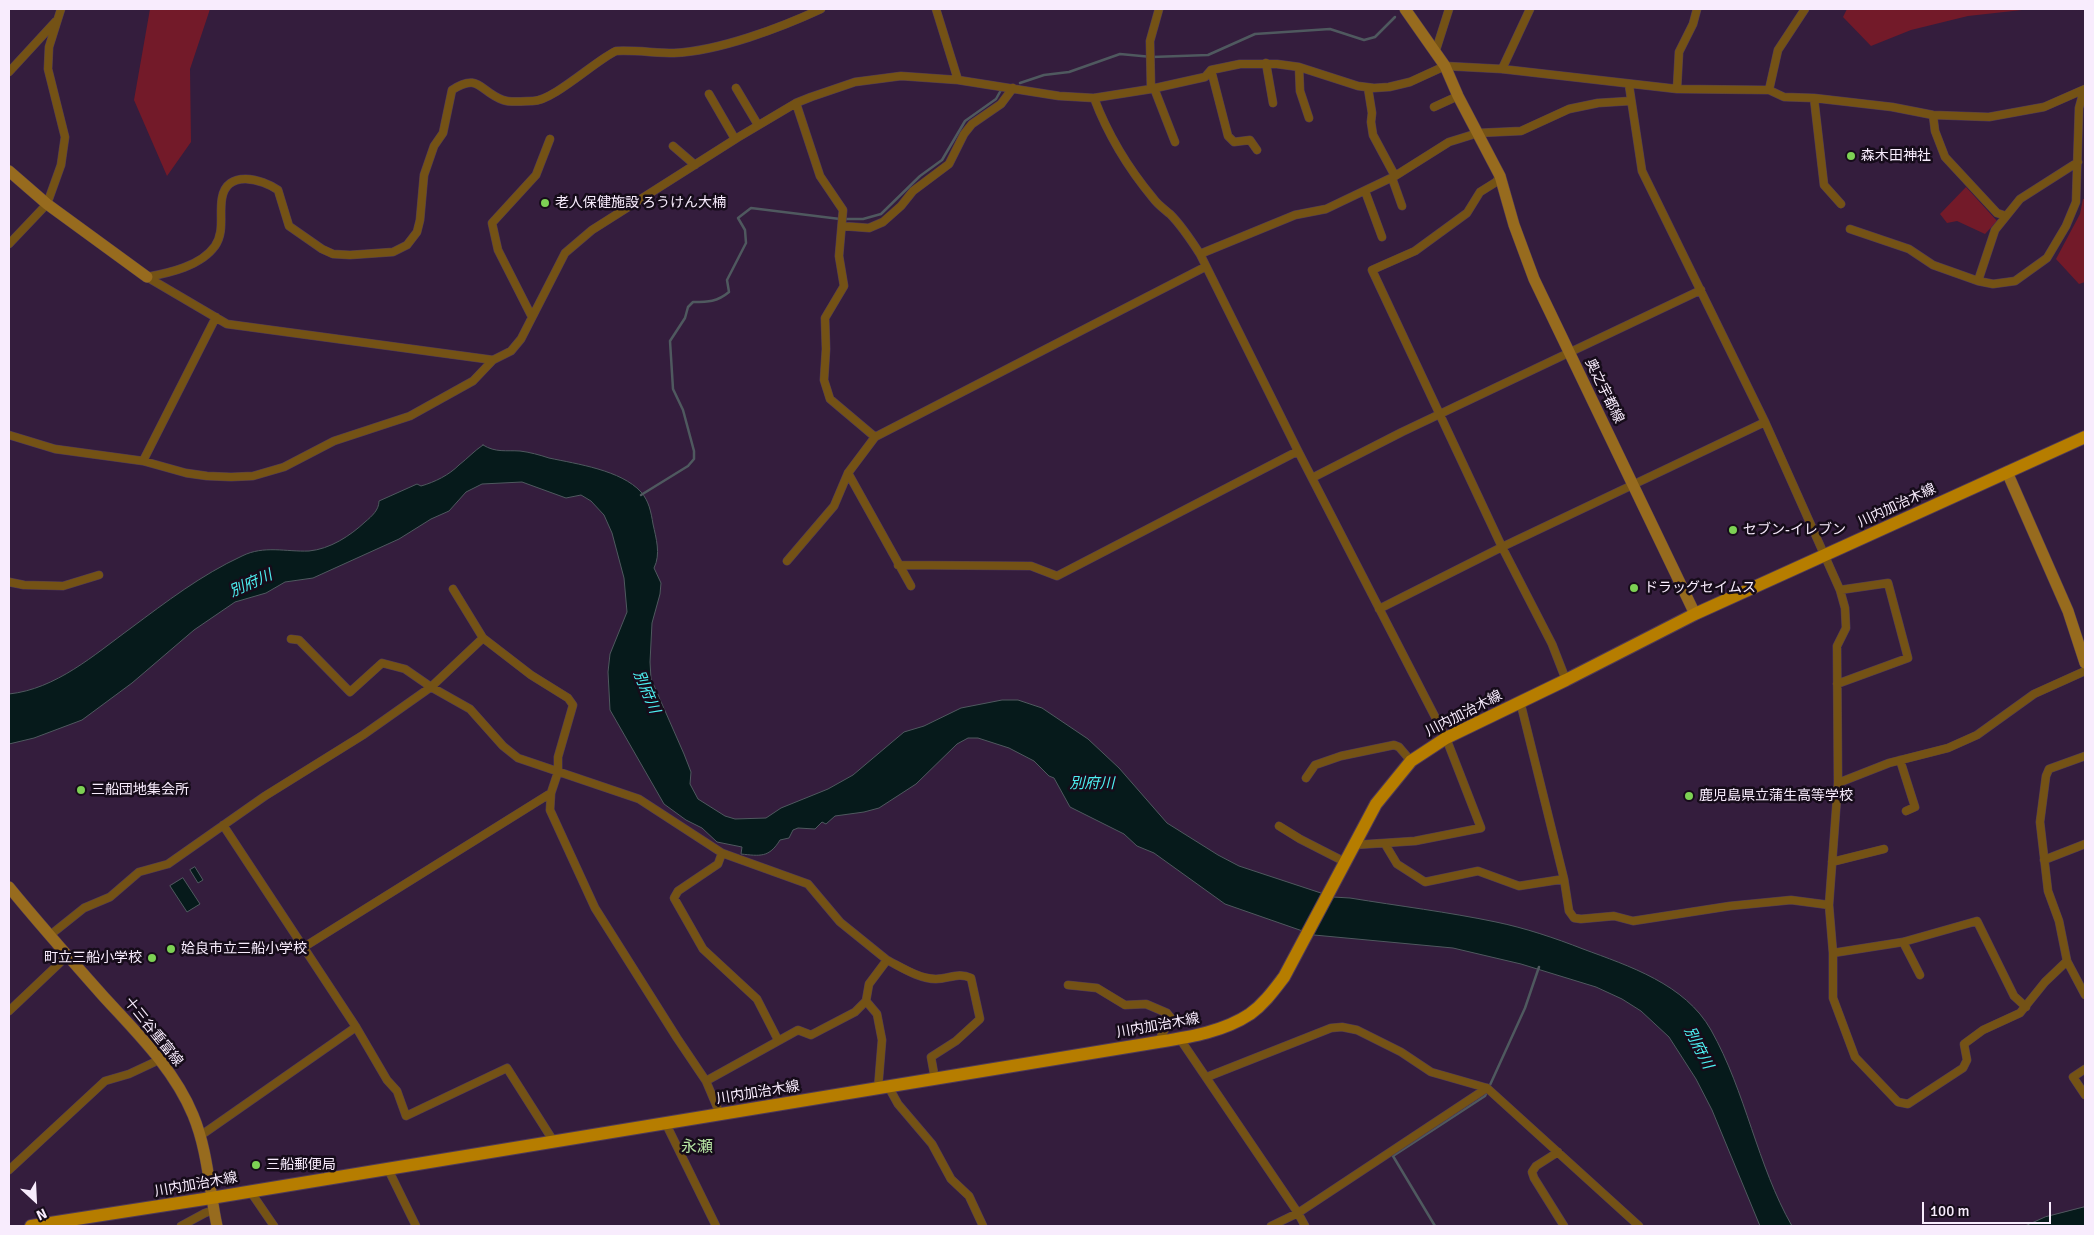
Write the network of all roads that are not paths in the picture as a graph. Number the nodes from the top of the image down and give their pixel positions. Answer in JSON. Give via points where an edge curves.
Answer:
{"nodes":[{"id":1,"x":61,"y":9,"type":"edge"},
{"id":2,"x":936,"y":9,"type":"edge"},
{"id":3,"x":1159,"y":9,"type":"edge"},
{"id":4,"x":1405,"y":9,"type":"edge"},
{"id":5,"x":1449,"y":9,"type":"edge"},
{"id":6,"x":1530,"y":9,"type":"edge"},
{"id":7,"x":1697,"y":9,"type":"edge"},
{"id":8,"x":1805,"y":9,"type":"edge"},
{"id":9,"x":815,"y":10,"type":"edge"},
{"id":10,"x":57,"y":20,"type":"junction"},
{"id":11,"x":1435,"y":53,"type":"junction"},
{"id":12,"x":1266,"y":63,"type":"junction"},
{"id":13,"x":1445,"y":66,"type":"junction"},
{"id":14,"x":1299,"y":67,"type":"junction"},
{"id":15,"x":1502,"y":69,"type":"junction"},
{"id":16,"x":1210,"y":70,"type":"junction"},
{"id":17,"x":9,"y":72,"type":"edge"},
{"id":18,"x":958,"y":80,"type":"junction"},
{"id":19,"x":1629,"y":85,"type":"junction"},
{"id":20,"x":736,"y":88,"type":"dead end"},
{"id":21,"x":1013,"y":88,"type":"junction"},
{"id":22,"x":1152,"y":88,"type":"junction"},
{"id":23,"x":1368,"y":88,"type":"junction"},
{"id":24,"x":2085,"y":89,"type":"edge"},
{"id":25,"x":1677,"y":90,"type":"junction"},
{"id":26,"x":1769,"y":90,"type":"junction"},
{"id":27,"x":709,"y":94,"type":"dead end"},
{"id":28,"x":1458,"y":96,"type":"junction"},
{"id":29,"x":1094,"y":98,"type":"junction"},
{"id":30,"x":1814,"y":98,"type":"junction"},
{"id":31,"x":1630,"y":102,"type":"junction"},
{"id":32,"x":1273,"y":103,"type":"dead end"},
{"id":33,"x":796,"y":104,"type":"junction"},
{"id":34,"x":1434,"y":107,"type":"dead end"},
{"id":35,"x":1933,"y":115,"type":"junction"},
{"id":36,"x":1309,"y":118,"type":"dead end"},
{"id":37,"x":758,"y":126,"type":"junction"},
{"id":38,"x":1478,"y":133,"type":"junction"},
{"id":39,"x":550,"y":139,"type":"dead end"},
{"id":40,"x":734,"y":139,"type":"junction"},
{"id":41,"x":1175,"y":142,"type":"dead end"},
{"id":42,"x":673,"y":146,"type":"dead end"},
{"id":43,"x":1257,"y":150,"type":"dead end"},
{"id":44,"x":2078,"y":162,"type":"junction"},
{"id":45,"x":695,"y":165,"type":"junction"},
{"id":46,"x":9,"y":171,"type":"edge"},
{"id":47,"x":1500,"y":176,"type":"junction"},
{"id":48,"x":1393,"y":177,"type":"junction"},
{"id":49,"x":1365,"y":191,"type":"junction"},
{"id":50,"x":47,"y":204,"type":"junction"},
{"id":51,"x":1841,"y":204,"type":"dead end"},
{"id":52,"x":1402,"y":206,"type":"dead end"},
{"id":53,"x":2006,"y":216,"type":"junction"},
{"id":54,"x":842,"y":224,"type":"junction"},
{"id":55,"x":1850,"y":229,"type":"dead end"},
{"id":56,"x":1382,"y":237,"type":"dead end"},
{"id":57,"x":9,"y":244,"type":"edge"},
{"id":58,"x":1200,"y":254,"type":"junction"},
{"id":59,"x":1205,"y":267,"type":"junction"},
{"id":60,"x":147,"y":277,"type":"junction"},
{"id":61,"x":1978,"y":281,"type":"junction"},
{"id":62,"x":1700,"y":290,"type":"junction"},
{"id":63,"x":216,"y":317,"type":"junction"},
{"id":64,"x":532,"y":317,"type":"junction"},
{"id":65,"x":1569,"y":351,"type":"junction"},
{"id":66,"x":493,"y":360,"type":"junction"},
{"id":67,"x":1440,"y":414,"type":"junction"},
{"id":68,"x":1765,"y":422,"type":"junction"},
{"id":69,"x":9,"y":435,"type":"edge"},
{"id":70,"x":875,"y":437,"type":"junction"},
{"id":71,"x":2085,"y":437,"type":"edge"},
{"id":72,"x":1298,"y":451,"type":"junction"},
{"id":73,"x":143,"y":461,"type":"junction"},
{"id":74,"x":2006,"y":472,"type":"junction"},
{"id":75,"x":848,"y":474,"type":"junction"},
{"id":76,"x":1312,"y":478,"type":"junction"},
{"id":77,"x":1633,"y":486,"type":"junction"},
{"id":78,"x":1502,"y":547,"type":"junction"},
{"id":79,"x":1825,"y":556,"type":"junction"},
{"id":80,"x":787,"y":561,"type":"dead end"},
{"id":81,"x":898,"y":565,"type":"junction"},
{"id":82,"x":99,"y":574,"type":"dead end"},
{"id":83,"x":9,"y":582,"type":"edge"},
{"id":84,"x":911,"y":586,"type":"dead end"},
{"id":85,"x":454,"y":589,"type":"dead end"},
{"id":86,"x":1840,"y":590,"type":"junction"},
{"id":87,"x":1379,"y":609,"type":"junction"},
{"id":88,"x":1695,"y":614,"type":"junction"},
{"id":89,"x":483,"y":638,"type":"junction"},
{"id":90,"x":291,"y":639,"type":"dead end"},
{"id":91,"x":2085,"y":663,"type":"edge"},
{"id":92,"x":2085,"y":671,"type":"edge"},
{"id":93,"x":1566,"y":680,"type":"junction"},
{"id":94,"x":1836,"y":684,"type":"junction"},
{"id":95,"x":431,"y":687,"type":"junction"},
{"id":96,"x":1520,"y":702,"type":"junction"},
{"id":97,"x":1446,"y":738,"type":"junction"},
{"id":98,"x":2085,"y":756,"type":"edge"},
{"id":99,"x":1900,"y":760,"type":"junction"},
{"id":100,"x":1411,"y":761,"type":"junction"},
{"id":101,"x":558,"y":772,"type":"junction"},
{"id":102,"x":1306,"y":778,"type":"dead end"},
{"id":103,"x":1838,"y":783,"type":"junction"},
{"id":104,"x":551,"y":793,"type":"junction"},
{"id":105,"x":1906,"y":810,"type":"dead end"},
{"id":106,"x":223,"y":825,"type":"junction"},
{"id":107,"x":1279,"y":826,"type":"dead end"},
{"id":108,"x":1354,"y":844,"type":"junction"},
{"id":109,"x":1385,"y":844,"type":"junction"},
{"id":110,"x":2085,"y":844,"type":"edge"},
{"id":111,"x":1884,"y":849,"type":"dead end"},
{"id":112,"x":722,"y":853,"type":"junction"},
{"id":113,"x":2044,"y":860,"type":"junction"},
{"id":114,"x":1345,"y":862,"type":"junction"},
{"id":115,"x":1832,"y":862,"type":"junction"},
{"id":116,"x":1564,"y":879,"type":"junction"},
{"id":117,"x":9,"y":888,"type":"edge"},
{"id":118,"x":1829,"y":906,"type":"junction"},
{"id":119,"x":49,"y":936,"type":"junction"},
{"id":120,"x":1903,"y":942,"type":"junction"},
{"id":121,"x":304,"y":947,"type":"junction"},
{"id":122,"x":1834,"y":953,"type":"junction"},
{"id":123,"x":67,"y":956,"type":"junction"},
{"id":124,"x":887,"y":960,"type":"junction"},
{"id":125,"x":2067,"y":961,"type":"junction"},
{"id":126,"x":1920,"y":975,"type":"dead end"},
{"id":127,"x":1068,"y":985,"type":"dead end"},
{"id":128,"x":2085,"y":993,"type":"edge"},
{"id":129,"x":866,"y":1001,"type":"junction"},
{"id":130,"x":2026,"y":1007,"type":"junction"},
{"id":131,"x":9,"y":1011,"type":"edge"},
{"id":132,"x":356,"y":1027,"type":"junction"},
{"id":133,"x":1180,"y":1039,"type":"junction"},
{"id":134,"x":778,"y":1040,"type":"junction"},
{"id":135,"x":1158,"y":1042,"type":"junction"},
{"id":136,"x":159,"y":1060,"type":"junction"},
{"id":137,"x":2085,"y":1069,"type":"edge"},
{"id":138,"x":1207,"y":1077,"type":"junction"},
{"id":139,"x":935,"y":1079,"type":"junction"},
{"id":140,"x":706,"y":1081,"type":"junction"},
{"id":141,"x":883,"y":1088,"type":"junction"},
{"id":142,"x":1486,"y":1088,"type":"junction"},
{"id":143,"x":2085,"y":1095,"type":"edge"},
{"id":144,"x":720,"y":1114,"type":"junction"},
{"id":145,"x":666,"y":1124,"type":"junction"},
{"id":146,"x":200,"y":1136,"type":"junction"},
{"id":147,"x":554,"y":1142,"type":"junction"},
{"id":148,"x":1558,"y":1152,"type":"junction"},
{"id":149,"x":388,"y":1169,"type":"junction"},
{"id":150,"x":9,"y":1170,"type":"edge"},
{"id":151,"x":250,"y":1191,"type":"junction"},
{"id":152,"x":212,"y":1204,"type":"junction"},
{"id":153,"x":1298,"y":1213,"type":"junction"},
{"id":154,"x":31,"y":1226,"type":"edge"},
{"id":155,"x":181,"y":1226,"type":"edge"},
{"id":156,"x":217,"y":1226,"type":"edge"},
{"id":157,"x":274,"y":1226,"type":"edge"},
{"id":158,"x":416,"y":1226,"type":"edge"},
{"id":159,"x":716,"y":1226,"type":"edge"},
{"id":160,"x":983,"y":1226,"type":"edge"},
{"id":161,"x":1271,"y":1226,"type":"edge"},
{"id":162,"x":1305,"y":1226,"type":"edge"},
{"id":163,"x":1564,"y":1226,"type":"edge"},
{"id":164,"x":1639,"y":1226,"type":"edge"}],
"edges":[{"from":1,"to":10,"type":"street"},
{"from":2,"to":18,"type":"street"},
{"from":3,"to":22,"type":"street","via":[[1150,40]]},
{"from":4,"to":11,"type":"street"},
{"from":5,"to":11,"type":"street"},
{"from":6,"to":15,"type":"street"},
{"from":7,"to":25,"type":"street","via":[[1679,52]]},
{"from":8,"to":26,"type":"street","via":[[1778,50]]},
{"from":9,"to":60,"type":"street","via":[[728,44],[674,53],[616,51],[586,73],[535,101],[503,100],[481,84],[462,84],[452,90],[443,134],[434,146],[424,175],[417,232],[407,245],[393,252],[350,255],[333,254],[322,249],[290,226],[278,190],[256,179],[244,178],[234,181],[222,197],[221,233],[207,255],[182,268]]},
{"from":10,"to":17,"type":"street"},
{"from":10,"to":50,"type":"street","via":[[49,47],[48,69],[65,136],[61,165]]},
{"from":11,"to":13,"type":"street"},
{"from":12,"to":14,"type":"street"},
{"from":12,"to":16,"type":"street"},
{"from":12,"to":32,"type":"street"},
{"from":13,"to":15,"type":"street"},
{"from":13,"to":23,"type":"street","via":[[1410,82]]},
{"from":13,"to":28,"type":"street"},
{"from":14,"to":23,"type":"street"},
{"from":14,"to":36,"type":"street","via":[[1300,91]]},
{"from":15,"to":19,"type":"street"},
{"from":16,"to":22,"type":"street","via":[[1205,77]]},
{"from":16,"to":43,"type":"street","via":[[1228,136],[1234,142],[1250,140]]},
{"from":18,"to":21,"type":"street"},
{"from":18,"to":33,"type":"street","via":[[901,76],[873,78],[836,87]]},
{"from":19,"to":25,"type":"street"},
{"from":19,"to":31,"type":"street"},
{"from":20,"to":37,"type":"street"},
{"from":21,"to":29,"type":"street"},
{"from":21,"to":54,"type":"street","via":[[990,113],[972,124],[949,164],[913,191],[883,222],[869,228]]},
{"from":22,"to":29,"type":"street"},
{"from":22,"to":41,"type":"street"},
{"from":23,"to":48,"type":"street","via":[[1373,135]]},
{"from":24,"to":35,"type":"street","via":[[2044,107],[1989,117]]},
{"from":24,"to":44,"type":"street","via":[[2079,108]]},
{"from":25,"to":26,"type":"street"},
{"from":26,"to":30,"type":"street","via":[[1784,97]]},
{"from":27,"to":40,"type":"street"},
{"from":28,"to":34,"type":"street"},
{"from":28,"to":38,"type":"street"},
{"from":29,"to":58,"type":"street","via":[[1116,147],[1154,200],[1190,237]]},
{"from":30,"to":35,"type":"street"},
{"from":30,"to":51,"type":"street","via":[[1824,184]]},
{"from":31,"to":38,"type":"street","via":[[1598,103],[1569,109],[1522,130]]},
{"from":31,"to":62,"type":"street","via":[[1642,171]]},
{"from":33,"to":37,"type":"street"},
{"from":33,"to":54,"type":"street","via":[[820,176],[843,210]]},
{"from":35,"to":53,"type":"street","via":[[1945,157],[1997,213]]},
{"from":37,"to":40,"type":"street"},
{"from":38,"to":47,"type":"street","name":"奥之宇都線"},
{"from":38,"to":48,"type":"street","via":[[1449,142]]},
{"from":39,"to":64,"type":"street","via":[[536,175],[492,223],[498,250]]},
{"from":40,"to":45,"type":"street"},
{"from":42,"to":45,"type":"street"},
{"from":44,"to":53,"type":"street","via":[[2020,199]]},
{"from":44,"to":61,"type":"street","via":[[2076,202],[2047,258],[2015,281],[1993,284]]},
{"from":45,"to":64,"type":"street","via":[[592,230],[565,254]]},
{"from":46,"to":50,"type":"street"},
{"from":47,"to":65,"type":"street","name":"奥之宇都線","via":[[1527,262]]},
{"from":47,"to":67,"type":"street","via":[[1480,192],[1467,213],[1415,252],[1372,270]]},
{"from":48,"to":49,"type":"street"},
{"from":48,"to":52,"type":"street"},
{"from":49,"to":56,"type":"street"},
{"from":49,"to":58,"type":"street","via":[[1326,209],[1295,215]]},
{"from":50,"to":57,"type":"street"},
{"from":50,"to":60,"type":"street"},
{"from":53,"to":61,"type":"street","via":[[1995,230]]},
{"from":54,"to":70,"type":"street","via":[[840,256],[844,286],[825,318],[824,380],[830,399]]},
{"from":55,"to":61,"type":"street","via":[[1909,249],[1933,265]]},
{"from":58,"to":59,"type":"street"},
{"from":59,"to":70,"type":"street"},
{"from":59,"to":72,"type":"street"},
{"from":60,"to":63,"type":"street"},
{"from":62,"to":65,"type":"street"},
{"from":62,"to":68,"type":"street"},
{"from":63,"to":66,"type":"street","via":[[227,324]]},
{"from":63,"to":73,"type":"street"},
{"from":64,"to":66,"type":"street","via":[[511,351]]},
{"from":65,"to":67,"type":"street"},
{"from":65,"to":77,"type":"street","name":"奥之宇都線"},
{"from":66,"to":73,"type":"street","via":[[473,381],[424,408],[395,422],[334,441],[300,460],[269,472],[254,476],[207,476]]},
{"from":67,"to":76,"type":"street"},
{"from":67,"to":78,"type":"street"},
{"from":68,"to":77,"type":"street"},
{"from":68,"to":79,"type":"street"},
{"from":69,"to":73,"type":"street","via":[[55,449]]},
{"from":70,"to":75,"type":"street"},
{"from":71,"to":74,"type":"main road","name":"川内加治木線"},
{"from":72,"to":76,"type":"street"},
{"from":72,"to":81,"type":"street","via":[[1057,576],[1031,566]]},
{"from":74,"to":79,"type":"main road","name":"川内加治木線"},
{"from":74,"to":91,"type":"street","via":[[2068,611]]},
{"from":75,"to":80,"type":"street","via":[[834,506]]},
{"from":75,"to":81,"type":"street"},
{"from":76,"to":87,"type":"street"},
{"from":77,"to":78,"type":"street"},
{"from":77,"to":88,"type":"street","name":"奥之宇都線"},
{"from":78,"to":87,"type":"street"},
{"from":78,"to":93,"type":"street","via":[[1552,644]]},
{"from":79,"to":86,"type":"street"},
{"from":79,"to":88,"type":"main road","name":"川内加治木線"},
{"from":81,"to":84,"type":"street"},
{"from":82,"to":83,"type":"street","via":[[62,586]]},
{"from":85,"to":89,"type":"street"},
{"from":86,"to":94,"type":"street","via":[[1846,628],[1837,646]]},
{"from":86,"to":94,"type":"street","via":[[1888,583],[1908,658]]},
{"from":87,"to":97,"type":"street"},
{"from":88,"to":93,"type":"main road","name":"川内加治木線"},
{"from":89,"to":95,"type":"street"},
{"from":89,"to":101,"type":"street","via":[[574,705],[558,757]]},
{"from":90,"to":95,"type":"street","via":[[299,640],[350,692],[382,663],[405,669]]},
{"from":92,"to":99,"type":"street","via":[[2034,694],[1976,735],[1948,748]]},
{"from":93,"to":96,"type":"main road","name":"川内加治木線"},
{"from":94,"to":103,"type":"street"},
{"from":95,"to":101,"type":"street","via":[[470,708],[503,746],[518,758]]},
{"from":95,"to":106,"type":"street"},
{"from":96,"to":97,"type":"main road","name":"川内加治木線"},
{"from":96,"to":116,"type":"street"},
{"from":97,"to":100,"type":"main road","name":"川内加治木線"},
{"from":97,"to":109,"type":"street","via":[[1481,828]]},
{"from":98,"to":113,"type":"street","via":[[2049,769],[2046,776],[2040,822]]},
{"from":99,"to":103,"type":"street"},
{"from":99,"to":105,"type":"street","via":[[1915,807]]},
{"from":100,"to":102,"type":"street","via":[[1394,745],[1315,765]]},
{"from":100,"to":108,"type":"main road","name":"川内加治木線","via":[[1376,804]]},
{"from":101,"to":104,"type":"street"},
{"from":101,"to":112,"type":"street","via":[[639,799]]},
{"from":103,"to":115,"type":"street"},
{"from":104,"to":121,"type":"street"},
{"from":104,"to":140,"type":"street","via":[[550,810],[595,908]]},
{"from":106,"to":119,"type":"street","via":[[168,864],[139,872],[110,897],[84,908]]},
{"from":106,"to":121,"type":"street"},
{"from":107,"to":114,"type":"street"},
{"from":108,"to":109,"type":"street"},
{"from":108,"to":114,"type":"main road","name":"川内加治木線"},
{"from":109,"to":116,"type":"street","via":[[1397,864],[1425,882],[1478,871],[1519,886]]},
{"from":110,"to":113,"type":"street"},
{"from":111,"to":115,"type":"street"},
{"from":112,"to":124,"type":"street","via":[[808,884],[840,922]]},
{"from":112,"to":134,"type":"street","via":[[718,864],[678,891],[674,898],[703,949],[757,999]]},
{"from":113,"to":125,"type":"street","via":[[2048,891],[2059,921]]},
{"from":114,"to":133,"type":"main road","name":"川内加治木線","via":[[1284,977],[1266,999],[1250,1013],[1210,1032]]},
{"from":115,"to":118,"type":"street"},
{"from":116,"to":118,"type":"street","via":[[1569,911],[1574,918],[1581,919],[1614,916],[1633,921],[1792,900]]},
{"from":117,"to":119,"type":"street","name":"十三谷重富線"},
{"from":118,"to":122,"type":"street"},
{"from":119,"to":123,"type":"street","name":"十三谷重富線"},
{"from":120,"to":122,"type":"street"},
{"from":120,"to":126,"type":"street"},
{"from":120,"to":130,"type":"street","via":[[1977,922],[2014,996]]},
{"from":121,"to":132,"type":"street"},
{"from":122,"to":130,"type":"street","via":[[1833,998],[1855,1057],[1898,1102],[1908,1104],[1963,1068],[1967,1060],[1964,1044]]},
{"from":123,"to":131,"type":"street"},
{"from":123,"to":136,"type":"street","name":"十三谷重富線"},
{"from":124,"to":129,"type":"street","via":[[869,984]]},
{"from":124,"to":139,"type":"street","via":[[917,975],[935,979],[963,974],[971,978],[980,1019],[956,1041],[931,1057]]},
{"from":125,"to":128,"type":"street"},
{"from":125,"to":130,"type":"street"},
{"from":127,"to":135,"type":"street","via":[[1097,988],[1125,1004],[1146,1004],[1167,1013],[1171,1018]]},
{"from":129,"to":134,"type":"street","via":[[855,1012],[811,1035],[798,1030]]},
{"from":129,"to":141,"type":"street","via":[[876,1014],[882,1040]]},
{"from":132,"to":146,"type":"street"},
{"from":132,"to":147,"type":"street","via":[[397,1091],[406,1116],[507,1068]]},
{"from":133,"to":135,"type":"main road","name":"川内加治木線"},
{"from":133,"to":138,"type":"street"},
{"from":134,"to":140,"type":"street"},
{"from":135,"to":139,"type":"main road","name":"川内加治木線"},
{"from":136,"to":146,"type":"street","name":"十三谷重富線","via":[[177,1086]]},
{"from":136,"to":150,"type":"street","via":[[105,1081]]},
{"from":137,"to":143,"type":"street","via":[[2073,1077]]},
{"from":138,"to":142,"type":"street","via":[[1331,1028],[1342,1027],[1357,1030],[1401,1052],[1431,1072]]},
{"from":138,"to":153,"type":"street"},
{"from":139,"to":141,"type":"main road","name":"川内加治木線"},
{"from":140,"to":144,"type":"street"},
{"from":141,"to":144,"type":"main road","name":"川内加治木線"},
{"from":141,"to":160,"type":"street","via":[[932,1144],[951,1179],[969,1196]]},
{"from":142,"to":148,"type":"street"},
{"from":142,"to":153,"type":"street"},
{"from":144,"to":145,"type":"main road","name":"川内加治木線"},
{"from":145,"to":147,"type":"main road","name":"川内加治木線"},
{"from":145,"to":159,"type":"street"},
{"from":146,"to":152,"type":"street","name":"十三谷重富線"},
{"from":147,"to":149,"type":"main road","name":"川内加治木線"},
{"from":148,"to":163,"type":"street","via":[[1532,1172]]},
{"from":148,"to":164,"type":"street"},
{"from":149,"to":151,"type":"main road","name":"川内加治木線"},
{"from":149,"to":158,"type":"street"},
{"from":151,"to":152,"type":"main road","name":"川内加治木線"},
{"from":151,"to":157,"type":"street"},
{"from":152,"to":154,"type":"main road","name":"川内加治木線"},
{"from":152,"to":155,"type":"street","via":[[204,1213]]},
{"from":152,"to":156,"type":"street","name":"十三谷重富線"},
{"from":153,"to":161,"type":"street"},
{"from":153,"to":162,"type":"street"}]}
